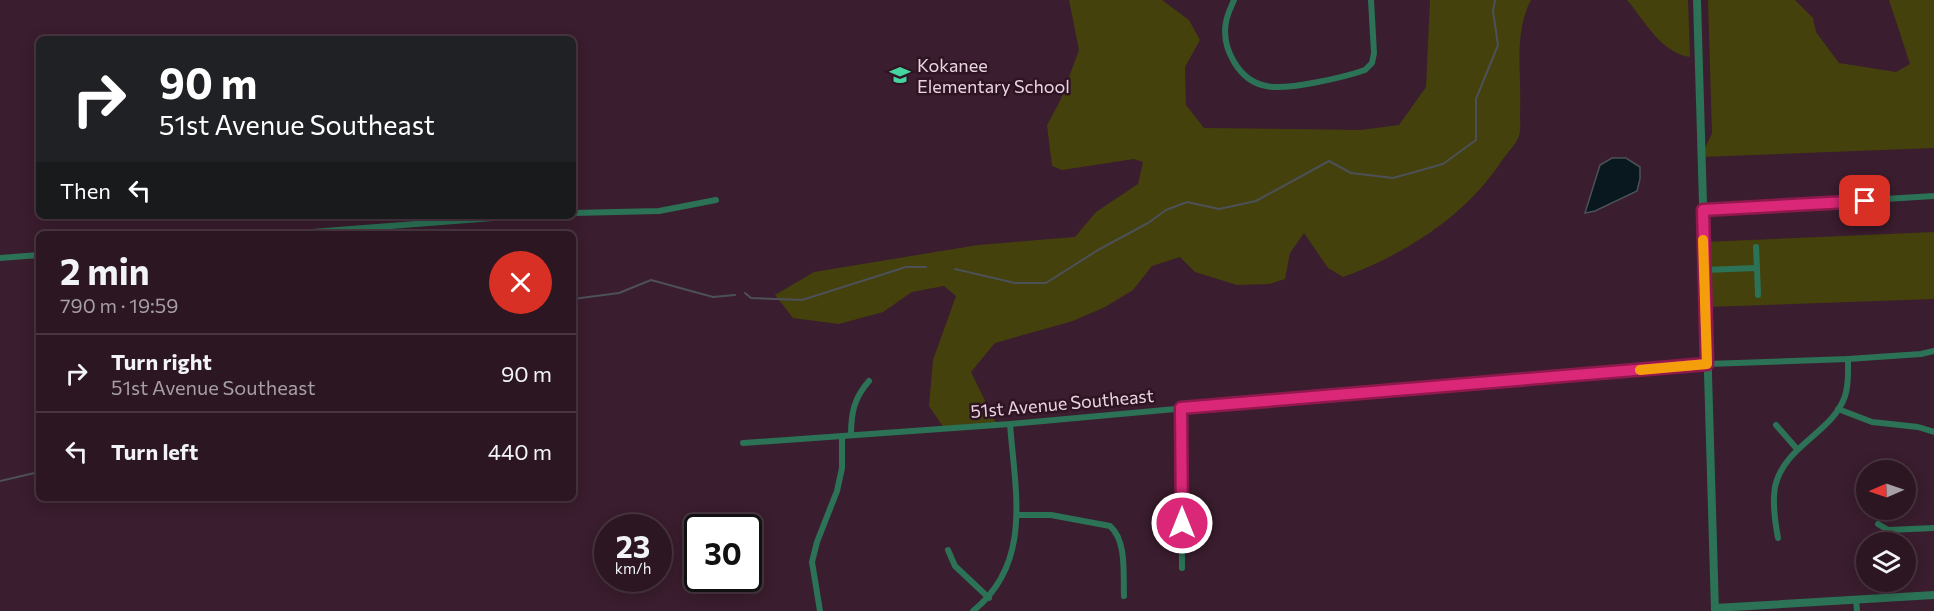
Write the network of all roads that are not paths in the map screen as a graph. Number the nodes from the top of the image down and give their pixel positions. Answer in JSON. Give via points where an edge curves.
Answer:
{"nodes":[{"id":1,"x":1234,"y":0,"type":"edge"},
{"id":2,"x":1371,"y":0,"type":"edge"},
{"id":3,"x":1697,"y":0,"type":"edge"},
{"id":4,"x":1934,"y":196,"type":"edge"},
{"id":5,"x":716,"y":200,"type":"dead end"},
{"id":6,"x":1703,"y":210,"type":"junction"},
{"id":7,"x":576,"y":213,"type":"edge"},
{"id":8,"x":481,"y":219,"type":"edge"},
{"id":9,"x":325,"y":231,"type":"edge"},
{"id":10,"x":1756,"y":248,"type":"dead end"},
{"id":11,"x":36,"y":255,"type":"edge"},
{"id":12,"x":0,"y":258,"type":"edge"},
{"id":13,"x":1756,"y":268,"type":"junction"},
{"id":14,"x":1704,"y":270,"type":"junction"},
{"id":15,"x":1758,"y":295,"type":"dead end"},
{"id":16,"x":1934,"y":351,"type":"edge"},
{"id":17,"x":1848,"y":358,"type":"junction"},
{"id":18,"x":1707,"y":364,"type":"junction"},
{"id":19,"x":869,"y":381,"type":"dead end"},
{"id":20,"x":1181,"y":408,"type":"junction"},
{"id":21,"x":1838,"y":409,"type":"junction"},
{"id":22,"x":1010,"y":424,"type":"junction"},
{"id":23,"x":1776,"y":425,"type":"dead end"},
{"id":24,"x":1934,"y":432,"type":"edge"},
{"id":25,"x":851,"y":435,"type":"junction"},
{"id":26,"x":842,"y":436,"type":"junction"},
{"id":27,"x":743,"y":443,"type":"dead end"},
{"id":28,"x":1797,"y":449,"type":"junction"},
{"id":29,"x":1017,"y":515,"type":"junction"},
{"id":30,"x":1878,"y":524,"type":"dead end"},
{"id":31,"x":1934,"y":528,"type":"edge"},
{"id":32,"x":1778,"y":538,"type":"dead end"},
{"id":33,"x":948,"y":550,"type":"dead end"},
{"id":34,"x":1182,"y":568,"type":"dead end"},
{"id":35,"x":1934,"y":595,"type":"edge"},
{"id":36,"x":1124,"y":596,"type":"dead end"},
{"id":37,"x":989,"y":598,"type":"junction"},
{"id":38,"x":1856,"y":599,"type":"junction"},
{"id":39,"x":1715,"y":609,"type":"edge"},
{"id":40,"x":820,"y":611,"type":"edge"},
{"id":41,"x":973,"y":611,"type":"edge"},
{"id":42,"x":1857,"y":611,"type":"edge"}],
"edges":[{"from":1,"to":2,"type":"street","via":[[1226,22],[1226,40],[1232,57],[1251,81],[1282,87],[1365,70],[1374,53]]},
{"from":3,"to":6,"type":"street"},
{"from":4,"to":6,"type":"street"},
{"from":5,"to":7,"type":"street","via":[[659,211]]},
{"from":6,"to":14,"type":"street"},
{"from":8,"to":9,"type":"street"},
{"from":10,"to":13,"type":"street"},
{"from":11,"to":12,"type":"street"},
{"from":13,"to":14,"type":"street"},
{"from":13,"to":15,"type":"street"},
{"from":14,"to":18,"type":"street"},
{"from":16,"to":17,"type":"street","name":"51st Avenue Southeast"},
{"from":17,"to":18,"type":"street","name":"51st Avenue Southeast"},
{"from":17,"to":21,"type":"street","via":[[1845,396]]},
{"from":18,"to":20,"type":"street","name":"51st Avenue Southeast"},
{"from":18,"to":39,"type":"street"},
{"from":19,"to":25,"type":"street","via":[[858,393]]},
{"from":20,"to":22,"type":"street","name":"51st Avenue Southeast"},
{"from":20,"to":34,"type":"street"},
{"from":21,"to":24,"type":"street","via":[[1872,422]]},
{"from":21,"to":28,"type":"street"},
{"from":22,"to":25,"type":"street","name":"51st Avenue Southeast"},
{"from":22,"to":29,"type":"street"},
{"from":23,"to":28,"type":"street"},
{"from":25,"to":26,"type":"street","name":"51st Avenue Southeast"},
{"from":26,"to":27,"type":"street","name":"51st Avenue Southeast"},
{"from":26,"to":40,"type":"street","via":[[837,491],[812,562]]},
{"from":28,"to":32,"type":"street","via":[[1784,464],[1776,485],[1774,516]]},
{"from":29,"to":36,"type":"street","via":[[1051,515],[1110,526],[1121,542]]},
{"from":29,"to":37,"type":"street","via":[[1011,557]]},
{"from":30,"to":31,"type":"street","via":[[1888,530]]},
{"from":33,"to":37,"type":"street","via":[[954,566]]},
{"from":35,"to":38,"type":"street"},
{"from":37,"to":41,"type":"street"},
{"from":38,"to":39,"type":"street"},
{"from":38,"to":42,"type":"street"}]}
